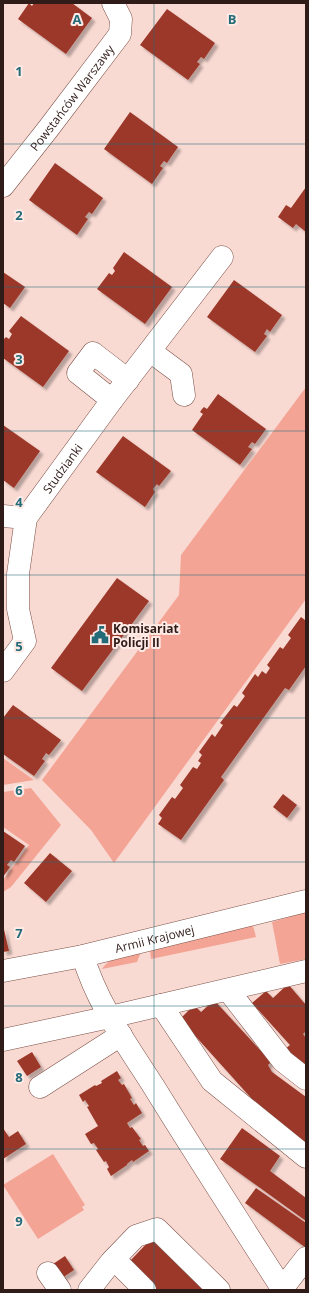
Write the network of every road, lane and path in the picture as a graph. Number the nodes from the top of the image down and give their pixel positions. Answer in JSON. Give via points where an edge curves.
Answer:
{"nodes":[{"id":1,"x":113,"y":3,"type":"edge"},
{"id":2,"x":3,"y":186,"type":"edge"},
{"id":3,"x":222,"y":257,"type":"dead end"},
{"id":4,"x":150,"y":351,"type":"junction"},
{"id":5,"x":128,"y":380,"type":"junction"},
{"id":6,"x":184,"y":395,"type":"dead end"},
{"id":7,"x":112,"y":400,"type":"junction"},
{"id":8,"x":3,"y":516,"type":"edge"},
{"id":9,"x":26,"y":518,"type":"junction"},
{"id":10,"x":3,"y":671,"type":"edge"},
{"id":11,"x":306,"y":901,"type":"edge"},
{"id":12,"x":83,"y":956,"type":"junction"},
{"id":13,"x":3,"y":971,"type":"edge"},
{"id":14,"x":303,"y":977,"type":"edge"},
{"id":15,"x":228,"y":990,"type":"junction"},
{"id":16,"x":161,"y":1006,"type":"junction"},
{"id":17,"x":116,"y":1026,"type":"junction"},
{"id":18,"x":3,"y":1040,"type":"edge"},
{"id":19,"x":306,"y":1079,"type":"edge"},
{"id":20,"x":40,"y":1087,"type":"dead end"},
{"id":21,"x":306,"y":1157,"type":"edge"},
{"id":22,"x":306,"y":1258,"type":"edge"},
{"id":23,"x":114,"y":1259,"type":"junction"},
{"id":24,"x":282,"y":1289,"type":"edge"},
{"id":25,"x":89,"y":1290,"type":"edge"},
{"id":26,"x":145,"y":1290,"type":"edge"},
{"id":27,"x":219,"y":1290,"type":"edge"}],
"edges":[{"from":1,"to":2,"type":"street","name":"Powstańców Warszawy","via":[[121,19],[120,34]]},
{"from":3,"to":4,"type":"street","name":"Studzianki"},
{"from":4,"to":5,"type":"street","name":"Studzianki"},
{"from":4,"to":6,"type":"street","via":[[181,374]]},
{"from":5,"to":7,"type":"street","name":"Studzianki"},
{"from":5,"to":7,"type":"street","via":[[94,353],[78,373]]},
{"from":7,"to":9,"type":"street","name":"Studzianki"},
{"from":8,"to":9,"type":"street"},
{"from":9,"to":10,"type":"street","via":[[18,574],[18,609],[26,641]]},
{"from":11,"to":12,"type":"street","name":"Armii Krajowej"},
{"from":12,"to":13,"type":"street","name":"Armii Krajowej"},
{"from":12,"to":17,"type":"street","via":[[89,976]]},
{"from":14,"to":15,"type":"street"},
{"from":15,"to":16,"type":"street"},
{"from":15,"to":19,"type":"street","via":[[283,1061]]},
{"from":16,"to":17,"type":"street"},
{"from":16,"to":21,"type":"street","via":[[212,1081]]},
{"from":17,"to":18,"type":"street"},
{"from":17,"to":20,"type":"street"},
{"from":17,"to":24,"type":"street"},
{"from":22,"to":24,"type":"street"},
{"from":23,"to":25,"type":"street"},
{"from":23,"to":26,"type":"street"},
{"from":23,"to":27,"type":"street","via":[[136,1236],[157,1229]]}]}
